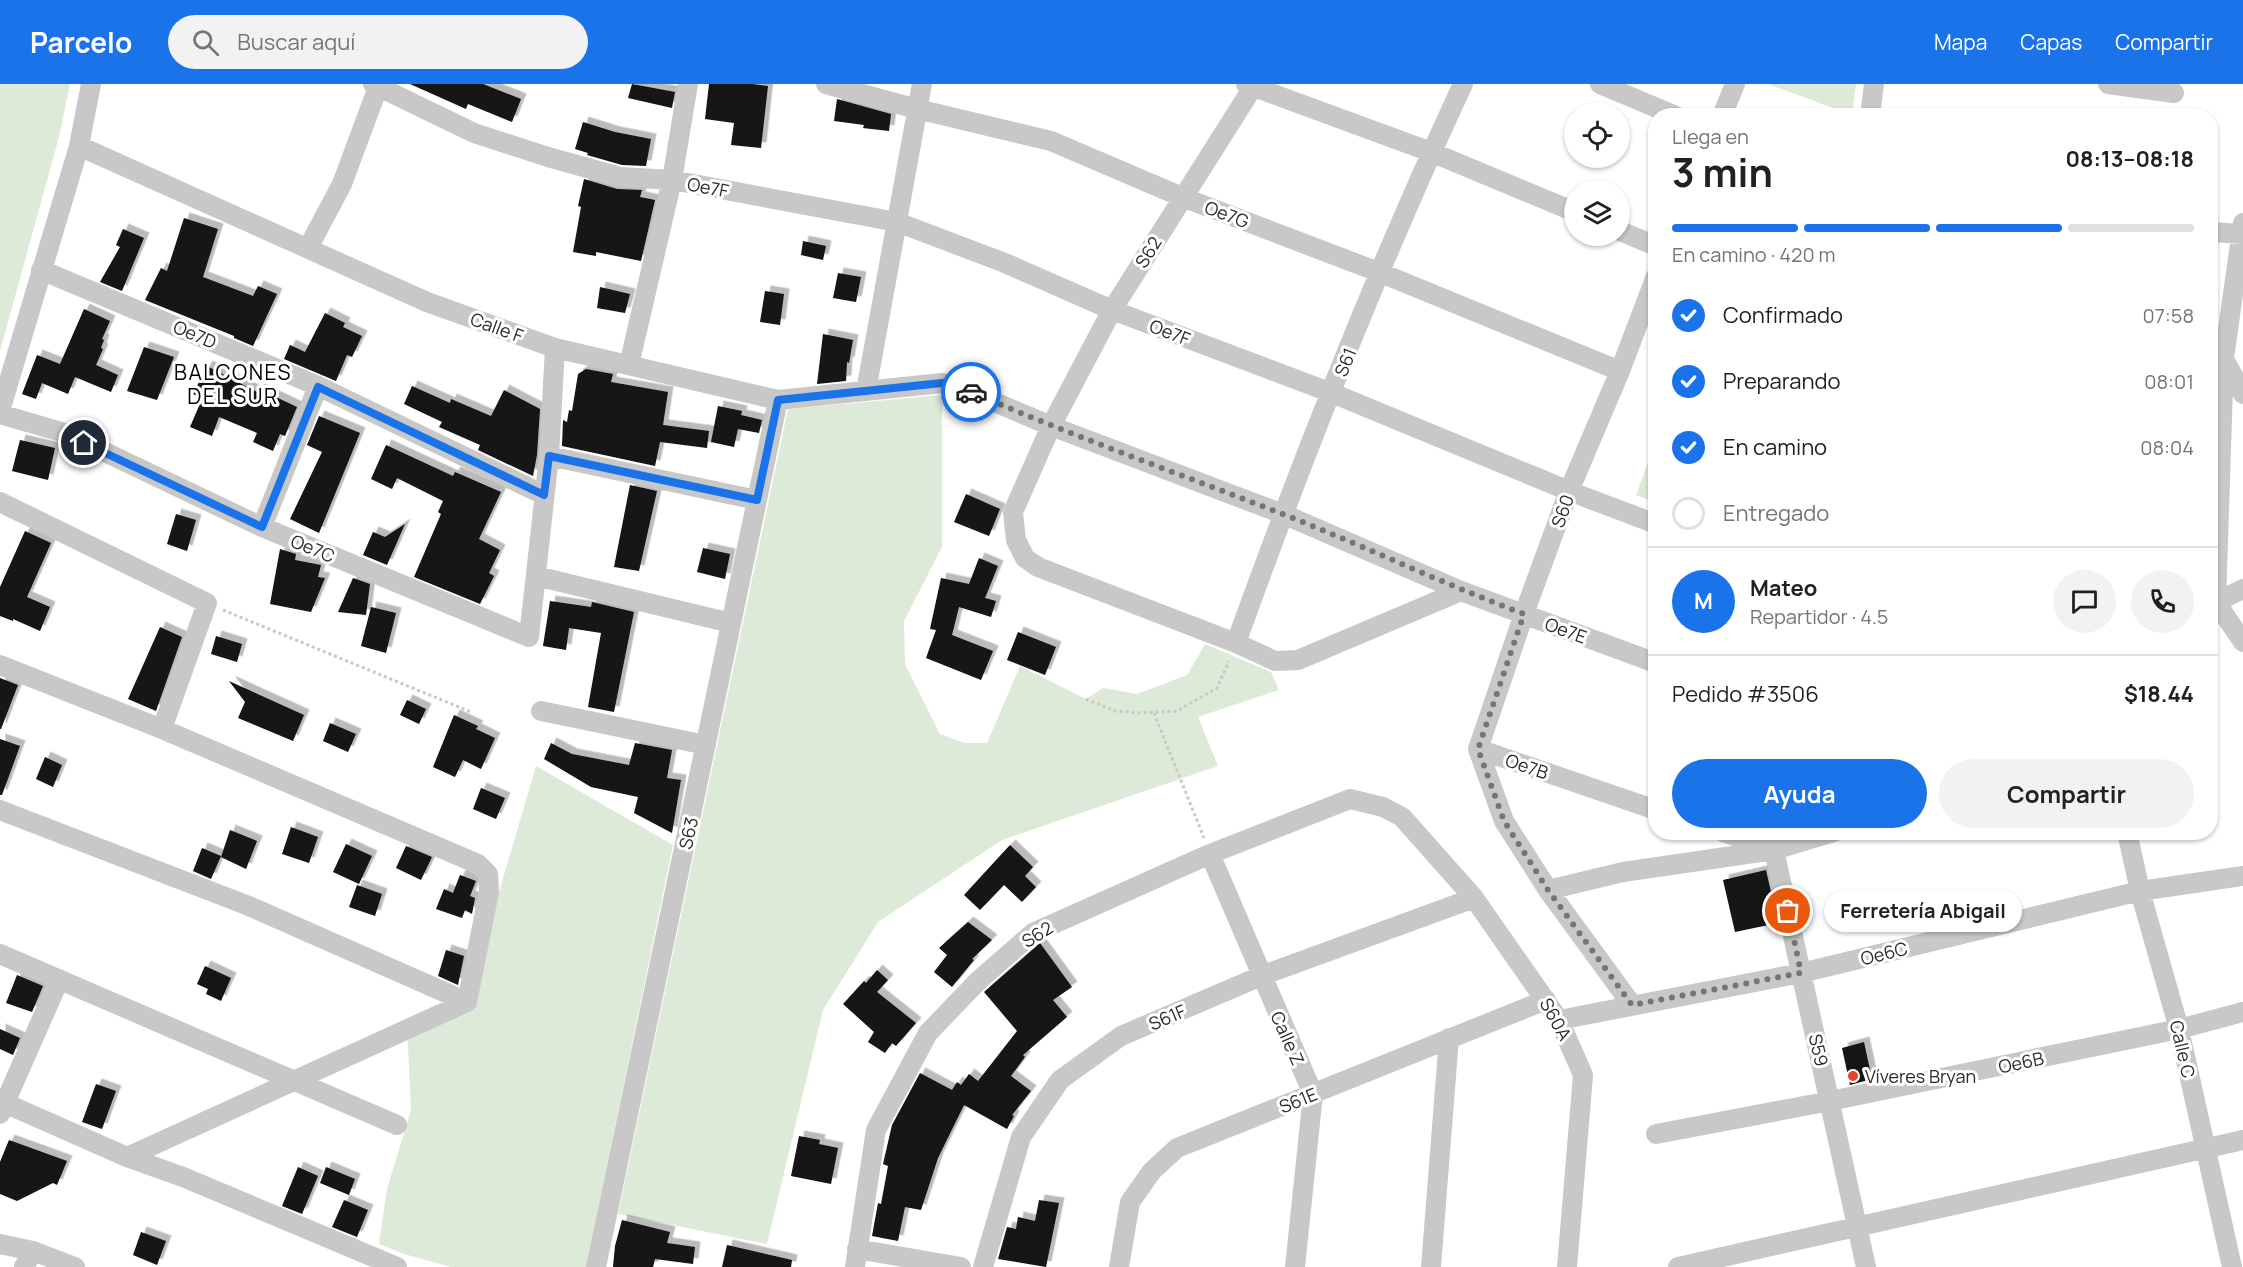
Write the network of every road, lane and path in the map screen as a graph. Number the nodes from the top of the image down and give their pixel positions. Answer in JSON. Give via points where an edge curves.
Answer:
{"nodes":[{"id":1,"x":91,"y":84,"type":"edge"},
{"id":2,"x":688,"y":84,"type":"edge"},
{"id":3,"x":826,"y":84,"type":"edge"},
{"id":4,"x":922,"y":84,"type":"edge"},
{"id":5,"x":1462,"y":84,"type":"edge"},
{"id":6,"x":1600,"y":84,"type":"edge"},
{"id":7,"x":1735,"y":84,"type":"edge"},
{"id":8,"x":1874,"y":84,"type":"edge"},
{"id":9,"x":2108,"y":84,"type":"edge"},
{"id":10,"x":375,"y":85,"type":"edge"},
{"id":11,"x":1251,"y":85,"type":"edge"},
{"id":12,"x":2174,"y":93,"type":"dead end"},
{"id":13,"x":1657,"y":108,"type":"edge"},
{"id":14,"x":1725,"y":108,"type":"edge"},
{"id":15,"x":1871,"y":108,"type":"edge"},
{"id":16,"x":918,"y":110,"type":"junction"},
{"id":17,"x":79,"y":146,"type":"junction"},
{"id":18,"x":1431,"y":152,"type":"junction"},
{"id":19,"x":672,"y":180,"type":"junction"},
{"id":20,"x":1182,"y":197,"type":"junction"},
{"id":21,"x":1564,"y":207,"type":"edge"},
{"id":22,"x":897,"y":222,"type":"junction"},
{"id":23,"x":2242,"y":231,"type":"edge"},
{"id":24,"x":2218,"y":232,"type":"edge"},
{"id":25,"x":1630,"y":235,"type":"edge"},
{"id":26,"x":1648,"y":243,"type":"edge"},
{"id":27,"x":308,"y":248,"type":"junction"},
{"id":28,"x":41,"y":270,"type":"junction"},
{"id":29,"x":1381,"y":273,"type":"junction"},
{"id":30,"x":1648,"y":297,"type":"edge"},
{"id":31,"x":1112,"y":310,"type":"junction"},
{"id":32,"x":555,"y":348,"type":"junction"},
{"id":33,"x":2224,"y":358,"type":"junction"},
{"id":34,"x":629,"y":365,"type":"junction"},
{"id":35,"x":1620,"y":371,"type":"junction"},
{"id":36,"x":942,"y":383,"type":"joint"},
{"id":37,"x":318,"y":387,"type":"junction"},
{"id":38,"x":866,"y":391,"type":"junction"},
{"id":39,"x":1332,"y":393,"type":"junction"},
{"id":40,"x":2243,"y":394,"type":"edge"},
{"id":41,"x":778,"y":400,"type":"junction"},
{"id":42,"x":0,"y":412,"type":"edge"},
{"id":43,"x":1051,"y":426,"type":"junction"},
{"id":44,"x":549,"y":456,"type":"junction"},
{"id":45,"x":1569,"y":491,"type":"junction"},
{"id":46,"x":544,"y":495,"type":"junction"},
{"id":47,"x":757,"y":500,"type":"junction"},
{"id":48,"x":0,"y":502,"type":"edge"},
{"id":49,"x":2218,"y":505,"type":"edge"},
{"id":50,"x":1283,"y":514,"type":"junction"},
{"id":51,"x":1648,"y":521,"type":"edge"},
{"id":52,"x":262,"y":527,"type":"junction"},
{"id":53,"x":536,"y":576,"type":"junction"},
{"id":54,"x":2243,"y":589,"type":"edge"},
{"id":55,"x":1461,"y":591,"type":"junction"},
{"id":56,"x":2218,"y":601,"type":"edge"},
{"id":57,"x":207,"y":603,"type":"junction"},
{"id":58,"x":2218,"y":608,"type":"edge"},
{"id":59,"x":1524,"y":614,"type":"junction"},
{"id":60,"x":731,"y":623,"type":"junction"},
{"id":61,"x":2243,"y":642,"type":"edge"},
{"id":62,"x":1236,"y":643,"type":"junction"},
{"id":63,"x":1648,"y":660,"type":"edge"},
{"id":64,"x":0,"y":665,"type":"edge"},
{"id":65,"x":1086,"y":699,"type":"dead end"},
{"id":66,"x":541,"y":711,"type":"dead end"},
{"id":67,"x":471,"y":712,"type":"dead end"},
{"id":68,"x":1154,"y":713,"type":"junction"},
{"id":69,"x":162,"y":729,"type":"junction"},
{"id":70,"x":706,"y":745,"type":"junction"},
{"id":71,"x":1478,"y":749,"type":"junction"},
{"id":72,"x":1648,"y":807,"type":"edge"},
{"id":73,"x":0,"y":810,"type":"edge"},
{"id":74,"x":1402,"y":817,"type":"joint"},
{"id":75,"x":2129,"y":840,"type":"edge"},
{"id":76,"x":1775,"y":841,"type":"edge"},
{"id":77,"x":1210,"y":854,"type":"junction"},
{"id":78,"x":2243,"y":876,"type":"edge"},
{"id":79,"x":1548,"y":890,"type":"junction"},
{"id":80,"x":2140,"y":891,"type":"junction"},
{"id":81,"x":1474,"y":898,"type":"junction"},
{"id":82,"x":0,"y":954,"type":"edge"},
{"id":83,"x":1801,"y":973,"type":"junction"},
{"id":84,"x":1261,"y":976,"type":"junction"},
{"id":85,"x":59,"y":980,"type":"junction"},
{"id":86,"x":1546,"y":1000,"type":"junction"},
{"id":87,"x":467,"y":1002,"type":"junction"},
{"id":88,"x":1632,"y":1005,"type":"junction"},
{"id":89,"x":2243,"y":1012,"type":"edge"},
{"id":90,"x":1559,"y":1020,"type":"junction"},
{"id":91,"x":2179,"y":1029,"type":"junction"},
{"id":92,"x":1449,"y":1038,"type":"junction"},
{"id":93,"x":291,"y":1080,"type":"junction"},
{"id":94,"x":1313,"y":1094,"type":"junction"},
{"id":95,"x":1830,"y":1101,"type":"junction"},
{"id":96,"x":2,"y":1106,"type":"edge"},
{"id":97,"x":397,"y":1125,"type":"dead end"},
{"id":98,"x":1656,"y":1134,"type":"dead end"},
{"id":99,"x":2243,"y":1140,"type":"edge"},
{"id":100,"x":2205,"y":1149,"type":"junction"},
{"id":101,"x":127,"y":1157,"type":"junction"},
{"id":102,"x":1857,"y":1227,"type":"junction"},
{"id":103,"x":0,"y":1244,"type":"edge"},
{"id":104,"x":856,"y":1258,"type":"edge"},
{"id":105,"x":26,"y":1263,"type":"edge"},
{"id":106,"x":75,"y":1267,"type":"edge"},
{"id":107,"x":397,"y":1267,"type":"edge"},
{"id":108,"x":596,"y":1267,"type":"edge"},
{"id":109,"x":961,"y":1267,"type":"edge"},
{"id":110,"x":983,"y":1267,"type":"edge"},
{"id":111,"x":1119,"y":1267,"type":"edge"},
{"id":112,"x":1295,"y":1267,"type":"edge"},
{"id":113,"x":1431,"y":1267,"type":"edge"},
{"id":114,"x":1567,"y":1267,"type":"edge"},
{"id":115,"x":1678,"y":1267,"type":"edge"},
{"id":116,"x":1866,"y":1267,"type":"edge"},
{"id":117,"x":2232,"y":1267,"type":"edge"}],
"edges":[{"from":1,"to":17,"type":"street"},
{"from":2,"to":19,"type":"street"},
{"from":3,"to":16,"type":"street","name":"Oe7G"},
{"from":4,"to":16,"type":"street"},
{"from":5,"to":18,"type":"street","name":"S61"},
{"from":6,"to":13,"type":"street"},
{"from":7,"to":14,"type":"street"},
{"from":8,"to":15,"type":"street"},
{"from":9,"to":12,"type":"street"},
{"from":10,"to":19,"type":"street","name":"Oe7F","via":[[474,133],[548,157],[620,177]]},
{"from":10,"to":27,"type":"street","via":[[342,184]]},
{"from":11,"to":18,"type":"street"},
{"from":11,"to":20,"type":"street","name":"S62"},
{"from":16,"to":20,"type":"street","name":"Oe7G","via":[[1051,141]]},
{"from":16,"to":22,"type":"street"},
{"from":17,"to":27,"type":"street","name":"Calle F"},
{"from":17,"to":28,"type":"street"},
{"from":18,"to":21,"type":"street"},
{"from":18,"to":29,"type":"street","name":"S61"},
{"from":19,"to":22,"type":"street","name":"Oe7F"},
{"from":19,"to":34,"type":"street"},
{"from":20,"to":29,"type":"street","name":"Oe7G"},
{"from":20,"to":31,"type":"street","name":"S62"},
{"from":22,"to":31,"type":"street","name":"Oe7F"},
{"from":22,"to":38,"type":"street"},
{"from":23,"to":24,"type":"street"},
{"from":23,"to":33,"type":"street"},
{"from":25,"to":26,"type":"street"},
{"from":27,"to":32,"type":"street","name":"Calle F","via":[[427,302]]},
{"from":28,"to":37,"type":"street","name":"Oe7D"},
{"from":28,"to":42,"type":"street"},
{"from":29,"to":35,"type":"street","name":"Oe7G"},
{"from":29,"to":39,"type":"street","name":"S61"},
{"from":30,"to":35,"type":"street","name":"S60"},
{"from":31,"to":39,"type":"street","name":"Oe7F"},
{"from":31,"to":43,"type":"street","name":"S62"},
{"from":32,"to":34,"type":"street","name":"Calle F"},
{"from":32,"to":44,"type":"street"},
{"from":33,"to":40,"type":"street"},
{"from":33,"to":49,"type":"street"},
{"from":34,"to":41,"type":"street","name":"Calle F"},
{"from":35,"to":45,"type":"street","name":"S60"},
{"from":36,"to":38,"type":"street","name":"Calle F"},
{"from":36,"to":43,"type":"street","name":"Oe7E"},
{"from":37,"to":46,"type":"street","name":"Oe7D"},
{"from":37,"to":52,"type":"street"},
{"from":38,"to":41,"type":"street","name":"Calle F"},
{"from":39,"to":45,"type":"street","name":"Oe7F"},
{"from":39,"to":50,"type":"street","name":"S61"},
{"from":41,"to":47,"type":"street","name":"S63"},
{"from":42,"to":52,"type":"street","name":"Oe7C","via":[[65,433]]},
{"from":43,"to":50,"type":"street","name":"Oe7E"},
{"from":43,"to":62,"type":"street","via":[[1013,512],[1016,540],[1025,558],[1038,567]]},
{"from":44,"to":46,"type":"street"},
{"from":44,"to":47,"type":"street"},
{"from":45,"to":51,"type":"street","name":"Oe7F"},
{"from":45,"to":59,"type":"street","name":"S60"},
{"from":46,"to":53,"type":"street"},
{"from":47,"to":60,"type":"street","name":"S63"},
{"from":48,"to":57,"type":"street"},
{"from":50,"to":55,"type":"street","name":"Oe7E"},
{"from":50,"to":62,"type":"street","name":"S61"},
{"from":52,"to":53,"type":"street","name":"Oe7C","via":[[528,637]]},
{"from":53,"to":60,"type":"street"},
{"from":54,"to":56,"type":"street"},
{"from":55,"to":59,"type":"street","name":"Oe7E"},
{"from":55,"to":62,"type":"street","via":[[1298,660],[1275,661]]},
{"from":57,"to":67,"type":"path"},
{"from":57,"to":69,"type":"street"},
{"from":58,"to":61,"type":"street"},
{"from":59,"to":63,"type":"street","name":"Oe7E"},
{"from":59,"to":71,"type":"street","name":"S60"},
{"from":60,"to":70,"type":"street","name":"S63"},
{"from":62,"to":68,"type":"path","via":[[1217,688],[1177,711]]},
{"from":64,"to":69,"type":"street"},
{"from":65,"to":68,"type":"path","via":[[1115,711]]},
{"from":66,"to":70,"type":"street"},
{"from":68,"to":77,"type":"path"},
{"from":69,"to":87,"type":"street","via":[[478,864],[488,874],[489,892]]},
{"from":70,"to":108,"type":"street","name":"S63"},
{"from":71,"to":72,"type":"street","name":"Oe7B"},
{"from":71,"to":79,"type":"street","name":"Oe7B","via":[[1504,821]]},
{"from":73,"to":87,"type":"street","via":[[249,906]]},
{"from":74,"to":77,"type":"street","name":"S62","via":[[1350,798]]},
{"from":74,"to":81,"type":"street","name":"S60A"},
{"from":75,"to":80,"type":"street","name":"Calle C"},
{"from":76,"to":79,"type":"street"},
{"from":76,"to":83,"type":"street","name":"S59"},
{"from":77,"to":84,"type":"street","name":"Calle Z"},
{"from":77,"to":104,"type":"street","name":"S62","via":[[1033,933],[979,980],[928,1033],[876,1130]]},
{"from":78,"to":80,"type":"street","name":"Oe6C"},
{"from":79,"to":88,"type":"street","name":"Oe7B"},
{"from":80,"to":83,"type":"street","name":"Oe6C"},
{"from":80,"to":91,"type":"street","name":"Calle C"},
{"from":81,"to":84,"type":"street","name":"S61F"},
{"from":81,"to":86,"type":"street","name":"S60A"},
{"from":82,"to":85,"type":"street"},
{"from":83,"to":88,"type":"street","name":"Oe6C"},
{"from":83,"to":95,"type":"street","name":"S59"},
{"from":84,"to":94,"type":"street","name":"Calle Z"},
{"from":84,"to":110,"type":"street","name":"S61F","via":[[1121,1036],[1060,1080],[1021,1137]]},
{"from":85,"to":93,"type":"street"},
{"from":85,"to":96,"type":"street"},
{"from":86,"to":90,"type":"street","name":"S60A"},
{"from":86,"to":92,"type":"street","name":"S61E"},
{"from":87,"to":93,"type":"street"},
{"from":88,"to":90,"type":"street","name":"Oe6C"},
{"from":89,"to":91,"type":"street","name":"Oe6B"},
{"from":90,"to":114,"type":"street","name":"S60A","via":[[1583,1075]]},
{"from":91,"to":95,"type":"street","name":"Oe6B"},
{"from":91,"to":100,"type":"street","name":"Calle C"},
{"from":92,"to":94,"type":"street","name":"S61E"},
{"from":92,"to":113,"type":"street"},
{"from":93,"to":97,"type":"street"},
{"from":93,"to":101,"type":"street"},
{"from":94,"to":111,"type":"street","name":"S61E","via":[[1177,1148],[1160,1163],[1130,1202]]},
{"from":94,"to":112,"type":"street","name":"Calle Z"},
{"from":95,"to":98,"type":"street","name":"Oe6B"},
{"from":95,"to":102,"type":"street","name":"S59"},
{"from":96,"to":101,"type":"street"},
{"from":99,"to":100,"type":"street"},
{"from":100,"to":102,"type":"street"},
{"from":100,"to":117,"type":"street","name":"Calle C"},
{"from":101,"to":107,"type":"street"},
{"from":102,"to":115,"type":"street"},
{"from":102,"to":116,"type":"street","name":"S59"},
{"from":103,"to":105,"type":"street"},
{"from":104,"to":109,"type":"street"},
{"from":105,"to":106,"type":"street"}]}
